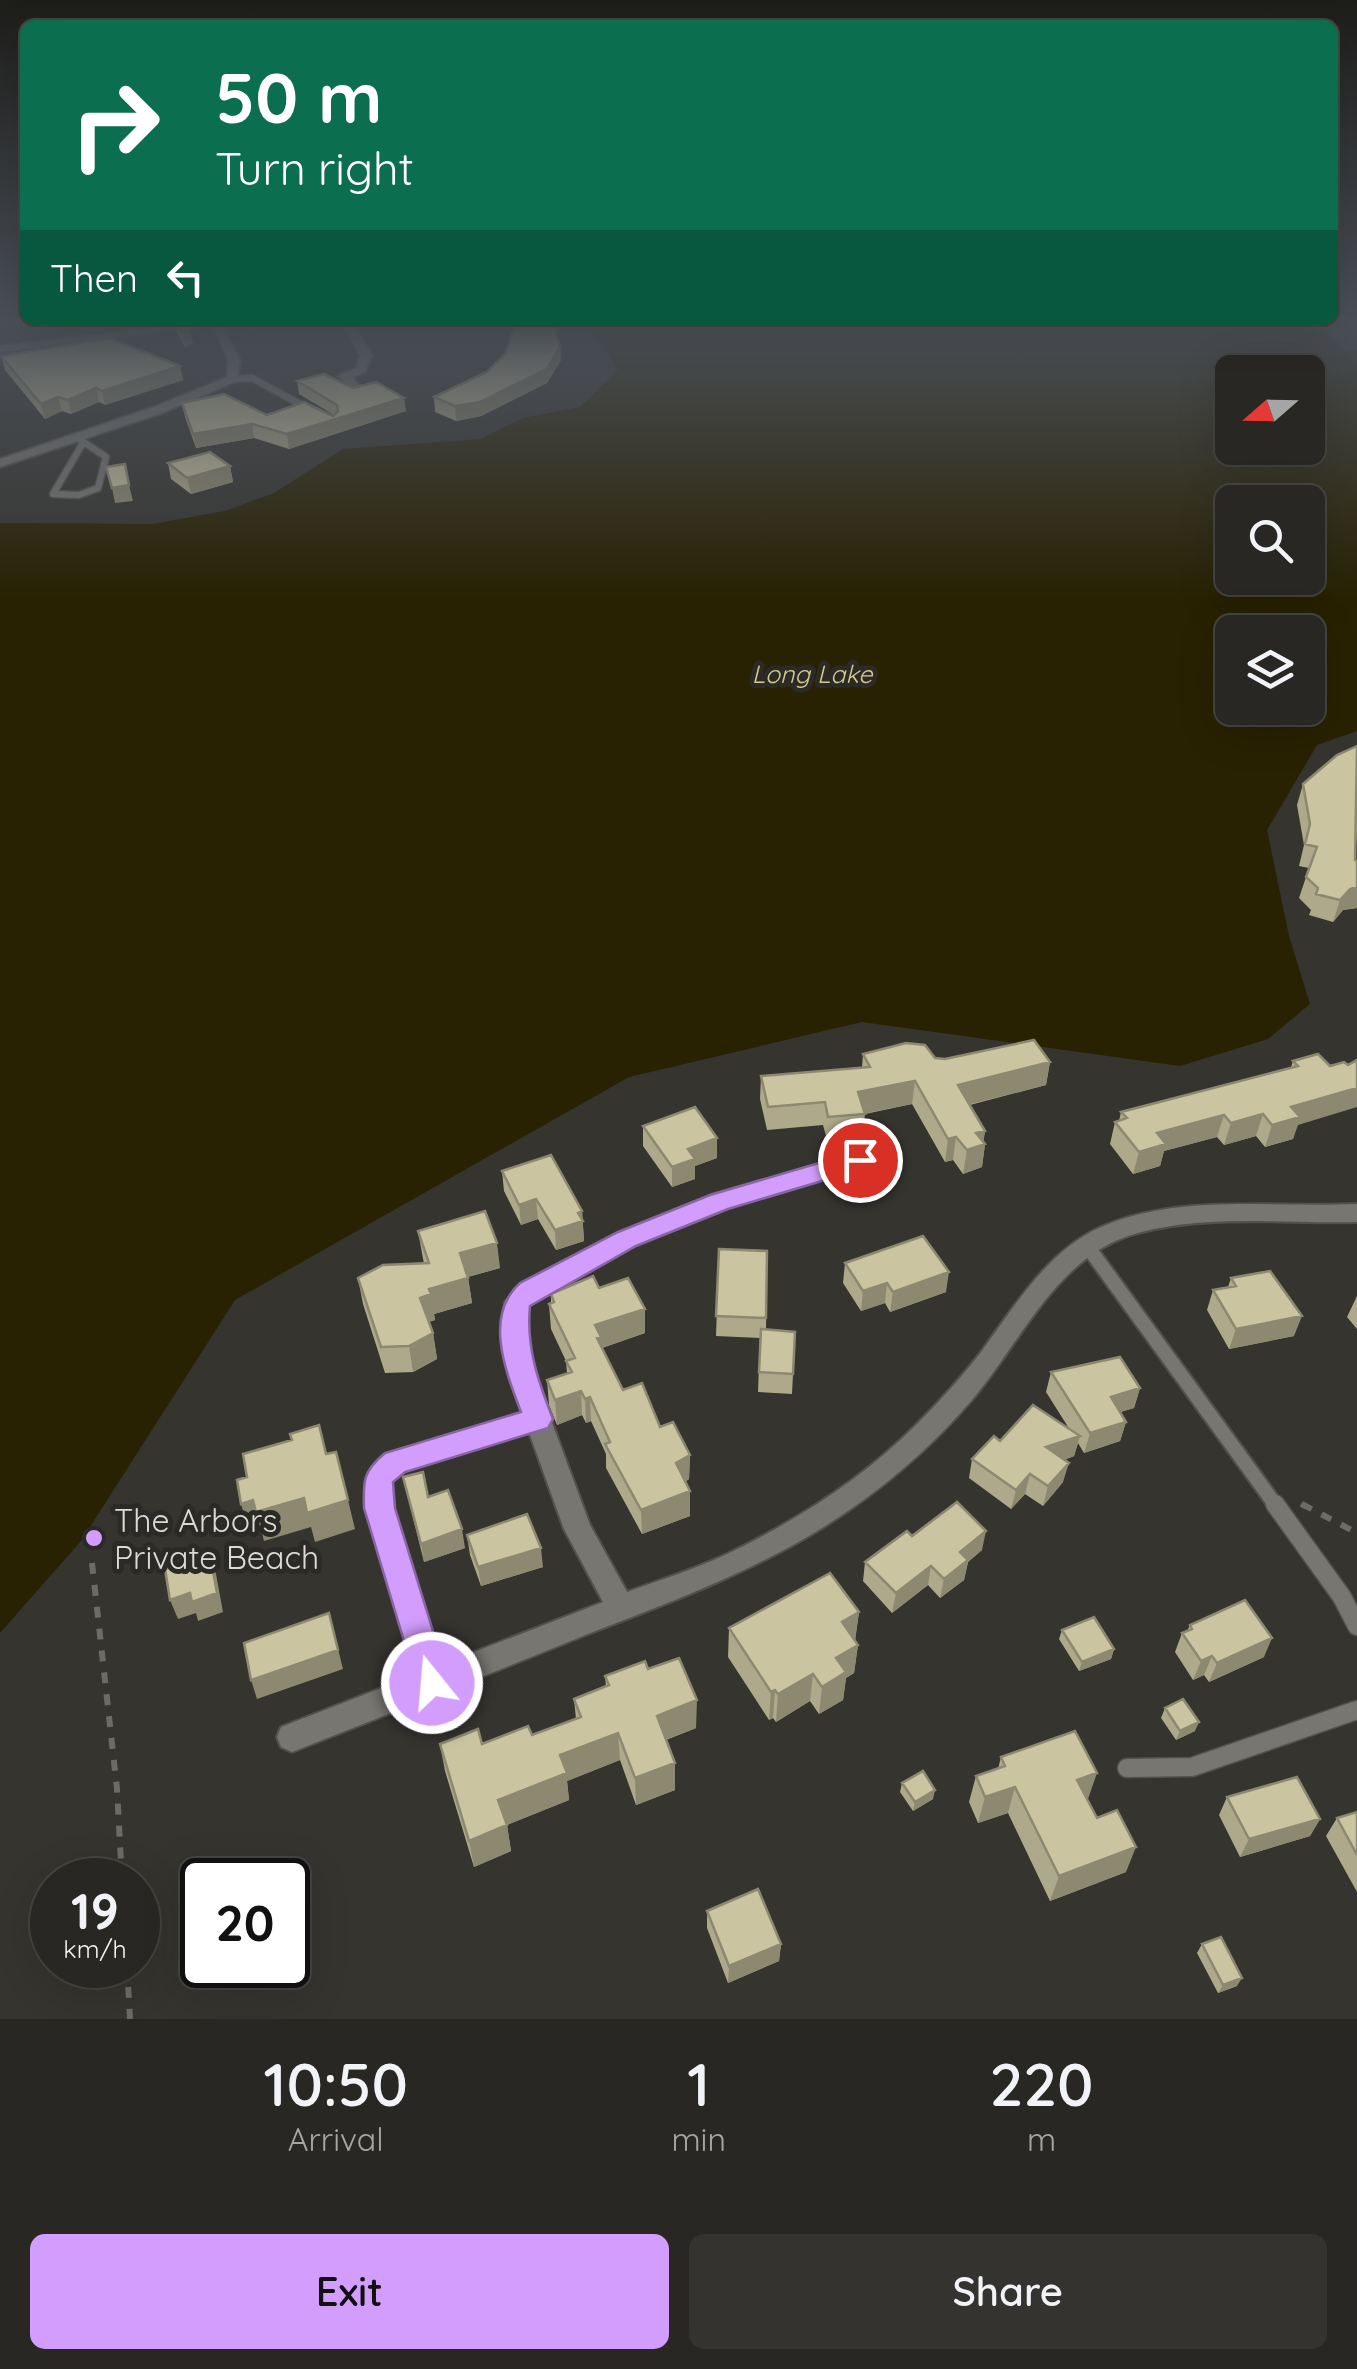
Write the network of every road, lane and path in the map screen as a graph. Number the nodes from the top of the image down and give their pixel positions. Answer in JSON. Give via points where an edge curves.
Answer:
{"nodes":[{"id":1,"x":150,"y":413,"type":"edge"},
{"id":2,"x":316,"y":413,"type":"edge"},
{"id":3,"x":319,"y":415,"type":"edge"},
{"id":4,"x":80,"y":440,"type":"junction"},
{"id":5,"x":0,"y":462,"type":"edge"},
{"id":6,"x":860,"y":1160,"type":"dead end"},
{"id":7,"x":1357,"y":1214,"type":"edge"},
{"id":8,"x":1088,"y":1247,"type":"junction"},
{"id":9,"x":538,"y":1419,"type":"junction"},
{"id":10,"x":1257,"y":1481,"type":"junction"},
{"id":11,"x":1357,"y":1533,"type":"edge"},
{"id":12,"x":92,"y":1563,"type":"dead end"},
{"id":13,"x":620,"y":1608,"type":"junction"},
{"id":14,"x":1357,"y":1626,"type":"edge"},
{"id":15,"x":432,"y":1683,"type":"junction"},
{"id":16,"x":1357,"y":1710,"type":"edge"},
{"id":17,"x":292,"y":1737,"type":"dead end"},
{"id":18,"x":1127,"y":1768,"type":"dead end"},
{"id":19,"x":121,"y":1858,"type":"edge"},
{"id":20,"x":128,"y":1988,"type":"edge"},
{"id":21,"x":130,"y":2019,"type":"edge"}],
"edges":[{"from":1,"to":4,"type":"street"},
{"from":2,"to":3,"type":"lane"},
{"from":4,"to":4,"type":"lane","via":[[106,457],[98,488],[53,494]]},
{"from":4,"to":5,"type":"street"},
{"from":6,"to":9,"type":"street","via":[[720,1202],[627,1239],[530,1290],[517,1302],[513,1334]]},
{"from":7,"to":8,"type":"street","via":[[1140,1223]]},
{"from":8,"to":10,"type":"lane"},
{"from":8,"to":13,"type":"street","via":[[1014,1323],[921,1438],[864,1484],[736,1563]]},
{"from":9,"to":13,"type":"street","via":[[578,1529]]},
{"from":9,"to":15,"type":"lane","via":[[395,1462],[378,1477],[380,1508]]},
{"from":10,"to":11,"type":"path"},
{"from":10,"to":14,"type":"lane"},
{"from":12,"to":19,"type":"path"},
{"from":13,"to":15,"type":"street"},
{"from":15,"to":17,"type":"street"},
{"from":16,"to":18,"type":"lane","via":[[1192,1766]]},
{"from":20,"to":21,"type":"path"}]}
